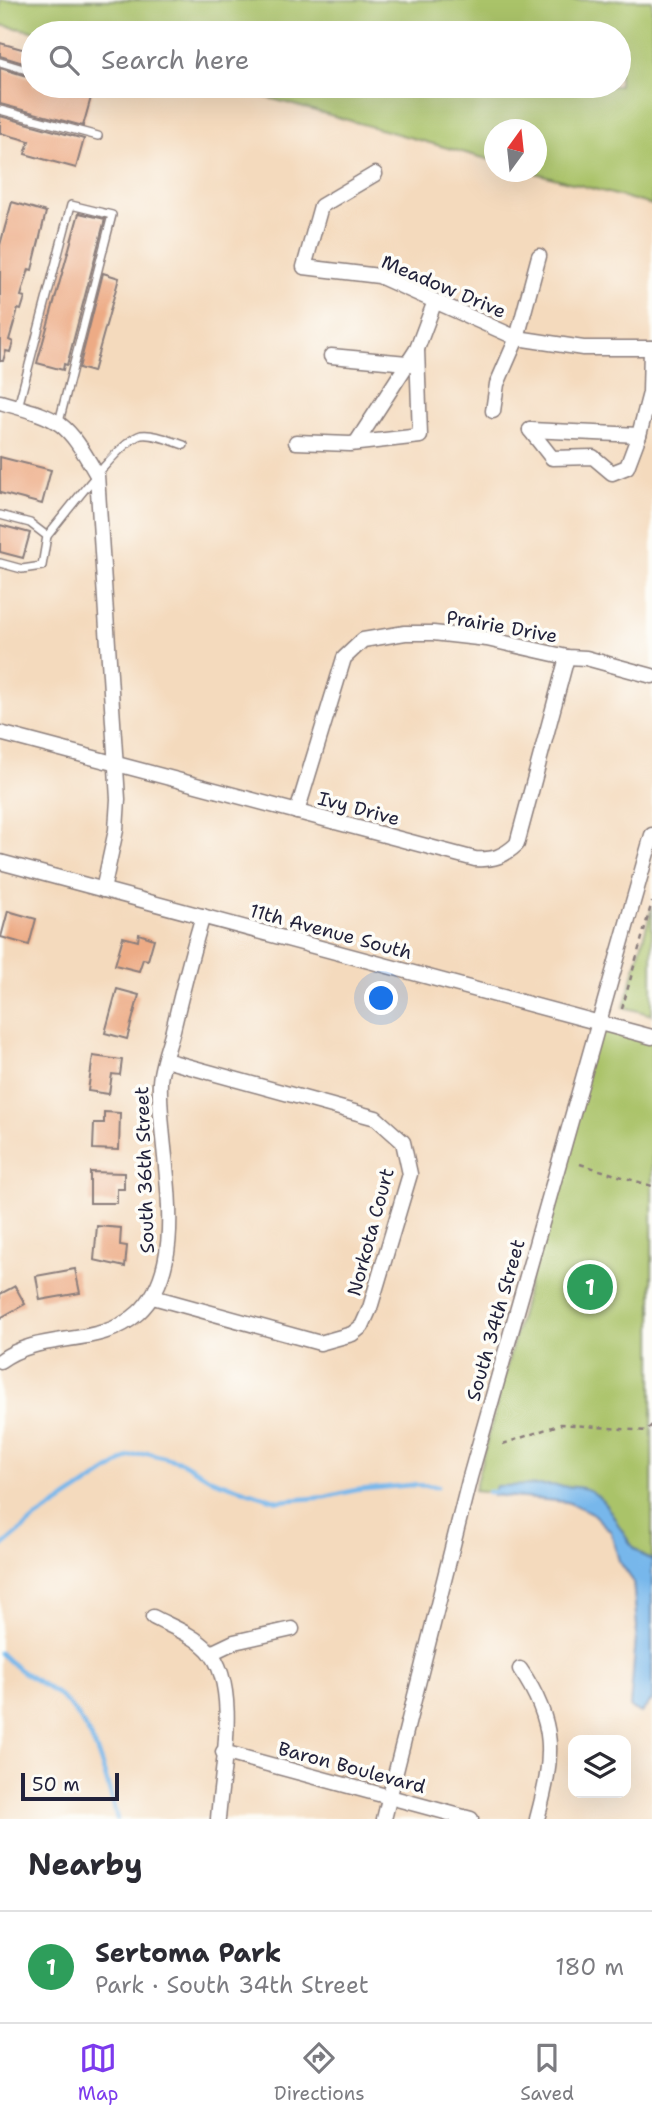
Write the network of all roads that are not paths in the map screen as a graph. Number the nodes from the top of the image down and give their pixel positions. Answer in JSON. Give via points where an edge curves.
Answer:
{"nodes":[{"id":1,"x":0,"y":62,"type":"edge"},
{"id":2,"x":21,"y":68,"type":"edge"},
{"id":3,"x":0,"y":110,"type":"edge"},
{"id":4,"x":98,"y":136,"type":"dead end"},
{"id":5,"x":375,"y":174,"type":"dead end"},
{"id":6,"x":539,"y":256,"type":"dead end"},
{"id":7,"x":435,"y":301,"type":"junction"},
{"id":8,"x":517,"y":338,"type":"junction"},
{"id":9,"x":652,"y":348,"type":"edge"},
{"id":10,"x":417,"y":349,"type":"junction"},
{"id":11,"x":331,"y":356,"type":"dead end"},
{"id":12,"x":407,"y":363,"type":"junction"},
{"id":13,"x":0,"y":401,"type":"edge"},
{"id":14,"x":18,"y":407,"type":"junction"},
{"id":15,"x":493,"y":411,"type":"dead end"},
{"id":16,"x":58,"y":422,"type":"junction"},
{"id":17,"x":639,"y":435,"type":"junction"},
{"id":18,"x":296,"y":442,"type":"dead end"},
{"id":19,"x":356,"y":443,"type":"junction"},
{"id":20,"x":184,"y":444,"type":"dead end"},
{"id":21,"x":97,"y":475,"type":"junction"},
{"id":22,"x":0,"y":515,"type":"edge"},
{"id":23,"x":47,"y":536,"type":"junction"},
{"id":24,"x":0,"y":563,"type":"edge"},
{"id":25,"x":568,"y":657,"type":"junction"},
{"id":26,"x":652,"y":676,"type":"edge"},
{"id":27,"x":0,"y":733,"type":"edge"},
{"id":28,"x":115,"y":763,"type":"junction"},
{"id":29,"x":297,"y":812,"type":"junction"},
{"id":30,"x":652,"y":835,"type":"edge"},
{"id":31,"x":0,"y":862,"type":"edge"},
{"id":32,"x":103,"y":890,"type":"junction"},
{"id":33,"x":203,"y":916,"type":"junction"},
{"id":34,"x":598,"y":1023,"type":"junction"},
{"id":35,"x":652,"y":1037,"type":"edge"},
{"id":36,"x":165,"y":1060,"type":"junction"},
{"id":37,"x":153,"y":1297,"type":"junction"},
{"id":38,"x":0,"y":1361,"type":"edge"},
{"id":39,"x":153,"y":1617,"type":"dead end"},
{"id":40,"x":292,"y":1629,"type":"dead end"},
{"id":41,"x":211,"y":1653,"type":"junction"},
{"id":42,"x":520,"y":1669,"type":"dead end"},
{"id":43,"x":223,"y":1752,"type":"junction"},
{"id":44,"x":390,"y":1797,"type":"junction"},
{"id":45,"x":218,"y":1819,"type":"edge"},
{"id":46,"x":384,"y":1819,"type":"edge"},
{"id":47,"x":471,"y":1819,"type":"edge"},
{"id":48,"x":537,"y":1819,"type":"edge"}],
"edges":[{"from":1,"to":2,"type":"lane"},
{"from":3,"to":4,"type":"lane"},
{"from":5,"to":7,"type":"street","name":"Meadow Drive","via":[[321,205],[304,267],[379,276]]},
{"from":6,"to":8,"type":"street"},
{"from":7,"to":8,"type":"street","name":"Meadow Drive"},
{"from":7,"to":10,"type":"street"},
{"from":8,"to":9,"type":"street","name":"Meadow Drive","via":[[583,348]]},
{"from":8,"to":15,"type":"street","via":[[496,384]]},
{"from":9,"to":17,"type":"street","via":[[650,393]]},
{"from":10,"to":12,"type":"street"},
{"from":10,"to":19,"type":"street","via":[[420,436]]},
{"from":11,"to":12,"type":"street"},
{"from":12,"to":19,"type":"street"},
{"from":13,"to":14,"type":"street"},
{"from":14,"to":16,"type":"street"},
{"from":14,"to":16,"type":"lane","via":[[71,205],[112,215]]},
{"from":16,"to":21,"type":"street","via":[[74,436]]},
{"from":17,"to":17,"type":"street","via":[[530,430],[552,458],[593,457],[612,473],[627,467]]},
{"from":18,"to":19,"type":"street"},
{"from":20,"to":21,"type":"lane","via":[[141,435]]},
{"from":21,"to":23,"type":"lane"},
{"from":21,"to":28,"type":"street"},
{"from":22,"to":23,"type":"lane","via":[[30,523]]},
{"from":23,"to":24,"type":"lane","via":[[42,566],[22,569]]},
{"from":25,"to":26,"type":"street","name":"Prairie Drive"},
{"from":25,"to":29,"type":"street","name":"Prairie Drive","via":[[458,634],[405,633],[363,640],[344,658]]},
{"from":25,"to":29,"type":"street","name":"Ivy Drive","via":[[517,844],[507,853],[492,860],[475,859]]},
{"from":27,"to":28,"type":"street","name":"Ivy Drive"},
{"from":28,"to":29,"type":"street","name":"Ivy Drive"},
{"from":28,"to":32,"type":"street","via":[[116,830]]},
{"from":30,"to":34,"type":"street","name":"South 34th Street"},
{"from":31,"to":32,"type":"street","name":"11th Avenue South"},
{"from":32,"to":33,"type":"street","name":"11th Avenue South"},
{"from":33,"to":34,"type":"street","name":"11th Avenue South"},
{"from":33,"to":36,"type":"street","name":"South 36th Street"},
{"from":34,"to":35,"type":"street","name":"11th Avenue South"},
{"from":34,"to":44,"type":"street","name":"South 34th Street","via":[[470,1477]]},
{"from":36,"to":37,"type":"street","name":"South 36th Street","via":[[160,1079],[167,1260]]},
{"from":36,"to":37,"type":"street","name":"Norkota Court","via":[[376,1118],[403,1142],[410,1174],[370,1308],[362,1326],[352,1334],[320,1343]]},
{"from":37,"to":38,"type":"street","name":"South 36th Street","via":[[108,1333],[44,1343]]},
{"from":39,"to":41,"type":"street","via":[[200,1642]]},
{"from":40,"to":41,"type":"street","via":[[234,1642]]},
{"from":41,"to":43,"type":"street","via":[[227,1695]]},
{"from":42,"to":48,"type":"street","via":[[538,1696],[551,1739]]},
{"from":43,"to":44,"type":"street","name":"Baron Boulevard"},
{"from":43,"to":45,"type":"street"},
{"from":44,"to":46,"type":"street","name":"South 34th Street"},
{"from":44,"to":47,"type":"street","name":"Baron Boulevard"}]}
